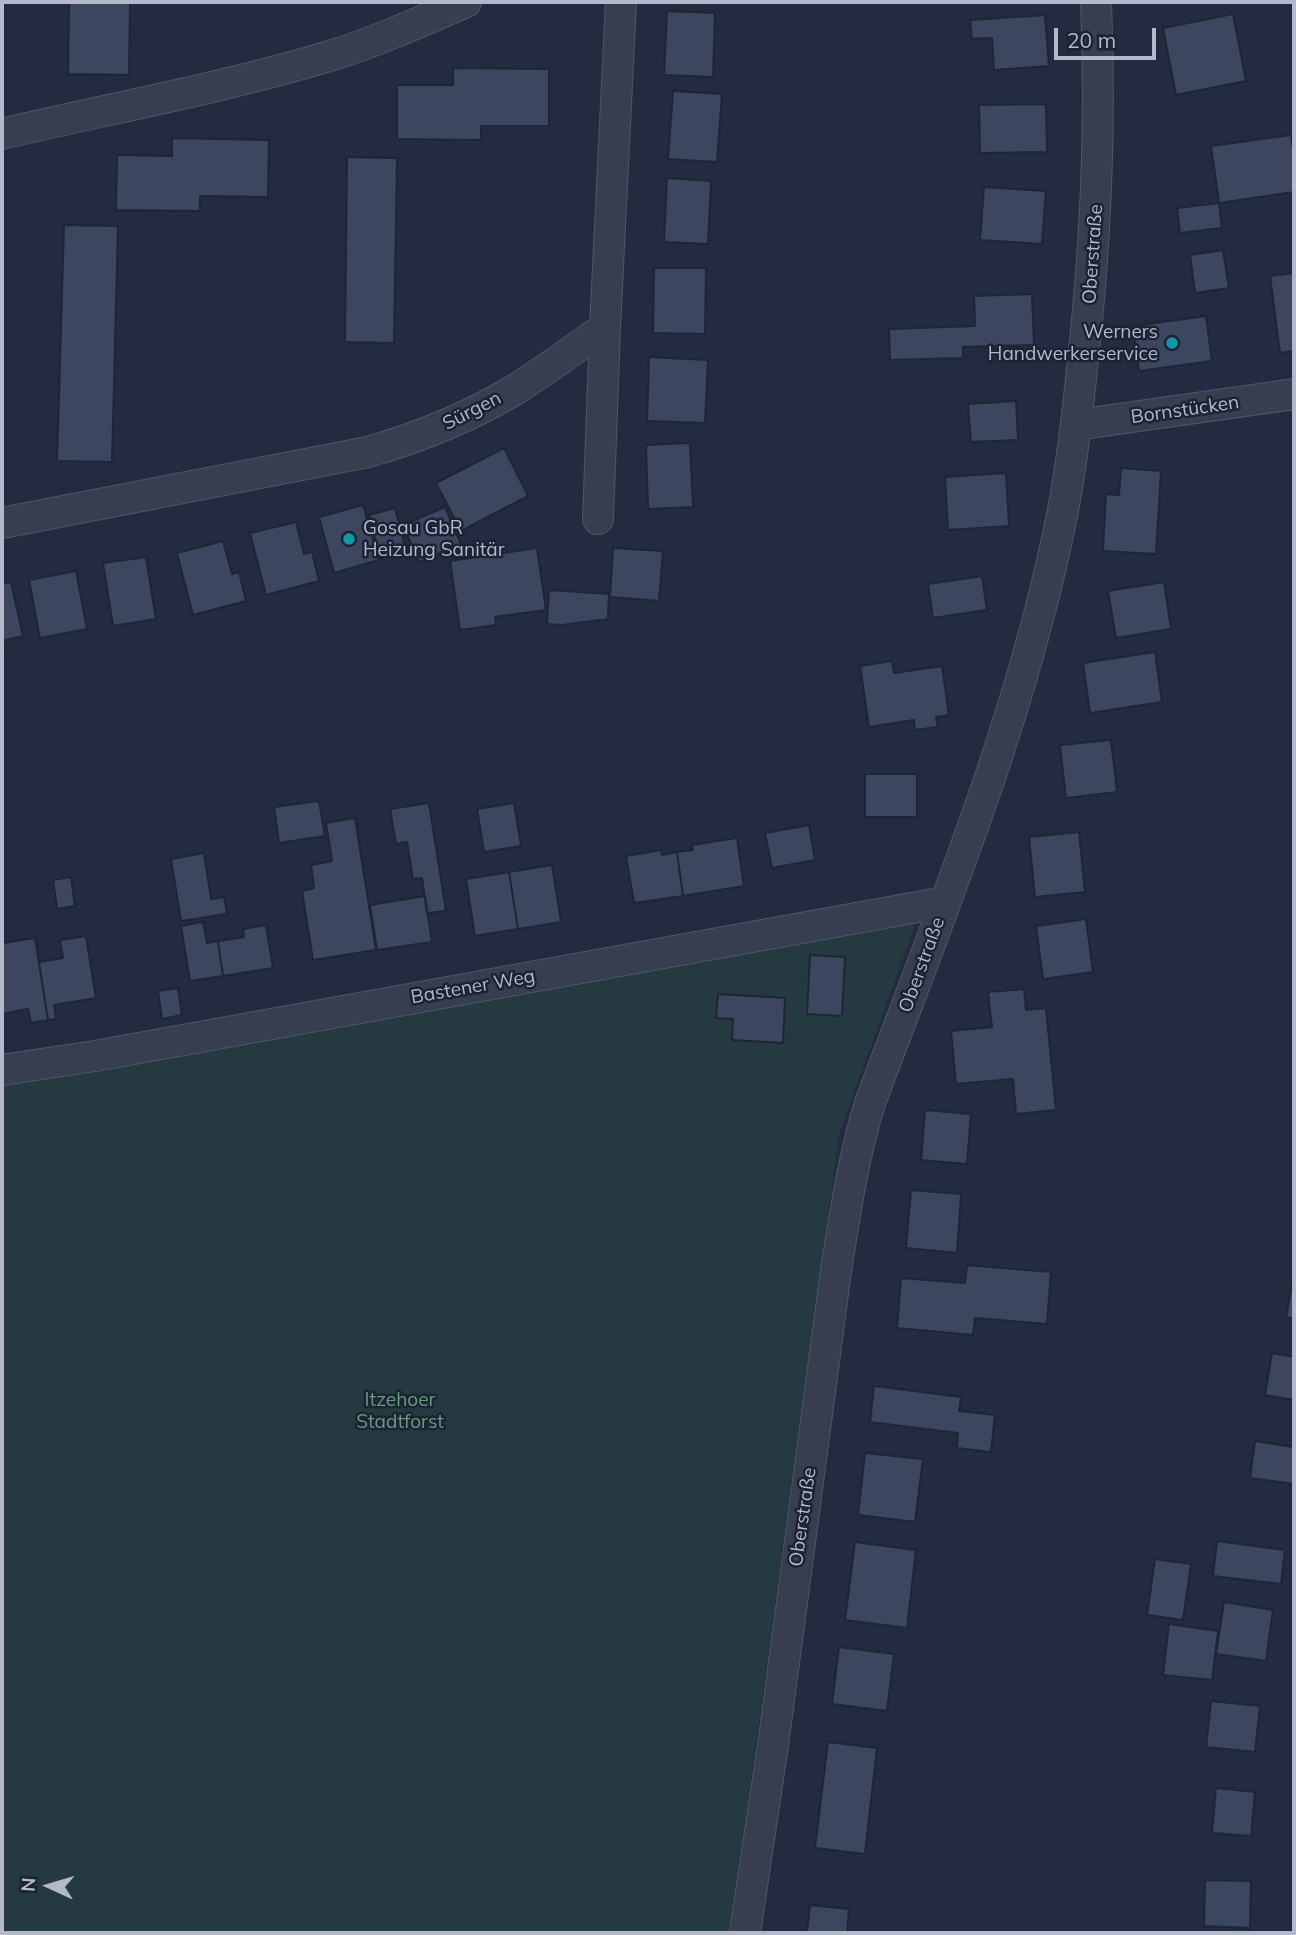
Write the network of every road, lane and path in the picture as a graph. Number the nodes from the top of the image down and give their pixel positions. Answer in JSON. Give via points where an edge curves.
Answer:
{"nodes":[{"id":1,"x":466,"y":2,"type":"edge"},
{"id":2,"x":621,"y":2,"type":"edge"},
{"id":3,"x":1096,"y":2,"type":"edge"},
{"id":4,"x":2,"y":134,"type":"edge"},
{"id":5,"x":605,"y":328,"type":"junction"},
{"id":6,"x":1294,"y":394,"type":"edge"},
{"id":7,"x":1076,"y":425,"type":"junction"},
{"id":8,"x":598,"y":519,"type":"dead end"},
{"id":9,"x":2,"y":523,"type":"edge"},
{"id":10,"x":945,"y":902,"type":"junction"},
{"id":11,"x":2,"y":1070,"type":"edge"},
{"id":12,"x":745,"y":1933,"type":"edge"}],
"edges":[{"from":1,"to":4,"type":"street","via":[[336,54],[270,74]]},
{"from":2,"to":5,"type":"street"},
{"from":3,"to":7,"type":"street","name":"Oberstraße","via":[[1098,186]]},
{"from":5,"to":8,"type":"street"},
{"from":5,"to":9,"type":"street","name":"Sürgen","via":[[514,390],[411,440]]},
{"from":6,"to":7,"type":"street","name":"Bornstücken"},
{"from":7,"to":10,"type":"street","name":"Oberstraße","via":[[1060,528],[1025,666]]},
{"from":10,"to":11,"type":"street","name":"Bastener Weg"},
{"from":10,"to":12,"type":"street","name":"Oberstraße","via":[[870,1103],[848,1193]]}]}
